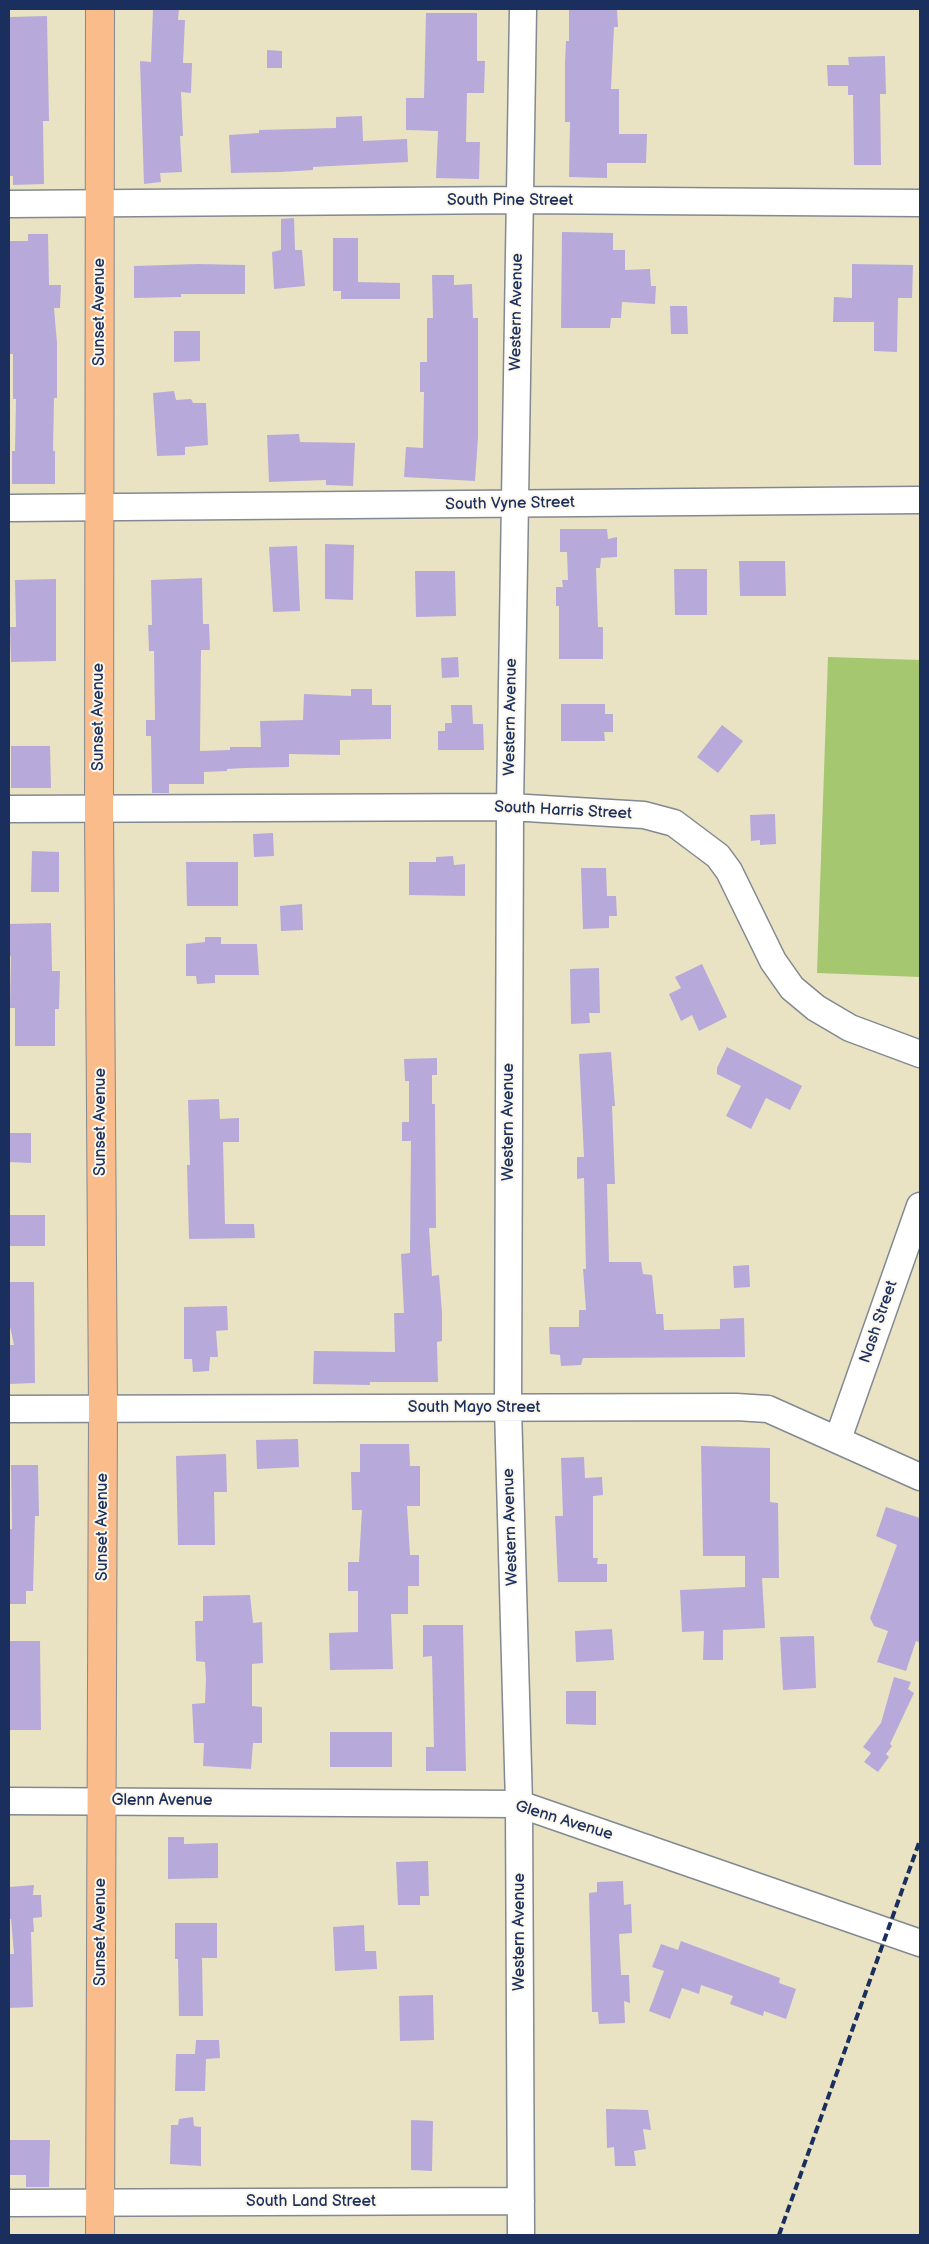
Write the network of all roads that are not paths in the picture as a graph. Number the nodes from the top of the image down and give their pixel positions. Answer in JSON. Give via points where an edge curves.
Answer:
{"nodes":[{"id":1,"x":100,"y":9,"type":"edge"},
{"id":2,"x":523,"y":9,"type":"edge"},
{"id":3,"x":518,"y":200,"type":"junction"},
{"id":4,"x":100,"y":203,"type":"junction"},
{"id":5,"x":920,"y":203,"type":"edge"},
{"id":6,"x":9,"y":204,"type":"edge"},
{"id":7,"x":920,"y":500,"type":"edge"},
{"id":8,"x":514,"y":504,"type":"junction"},
{"id":9,"x":9,"y":508,"type":"edge"},
{"id":10,"x":100,"y":508,"type":"junction"},
{"id":11,"x":510,"y":807,"type":"junction"},
{"id":12,"x":9,"y":809,"type":"edge"},
{"id":13,"x":99,"y":809,"type":"junction"},
{"id":14,"x":920,"y":1054,"type":"edge"},
{"id":15,"x":920,"y":1206,"type":"edge"},
{"id":16,"x":508,"y":1408,"type":"junction"},
{"id":17,"x":9,"y":1409,"type":"edge"},
{"id":18,"x":103,"y":1409,"type":"junction"},
{"id":19,"x":838,"y":1439,"type":"junction"},
{"id":20,"x":920,"y":1476,"type":"edge"},
{"id":21,"x":9,"y":1801,"type":"edge"},
{"id":22,"x":101,"y":1801,"type":"junction"},
{"id":23,"x":519,"y":1804,"type":"junction"},
{"id":24,"x":920,"y":1943,"type":"edge"},
{"id":25,"x":521,"y":2202,"type":"junction"},
{"id":26,"x":9,"y":2203,"type":"edge"},
{"id":27,"x":100,"y":2203,"type":"junction"},
{"id":28,"x":100,"y":2235,"type":"edge"},
{"id":29,"x":521,"y":2235,"type":"edge"}],
"edges":[{"from":1,"to":4,"type":"main road","name":"Sunset Avenue"},
{"from":2,"to":3,"type":"street","name":"Western Avenue"},
{"from":3,"to":4,"type":"street","name":"South Pine Street"},
{"from":3,"to":5,"type":"street","name":"South Pine Street"},
{"from":3,"to":8,"type":"street","name":"Western Avenue"},
{"from":4,"to":6,"type":"street","name":"South Pine Street"},
{"from":4,"to":10,"type":"main road","name":"Sunset Avenue"},
{"from":7,"to":8,"type":"street","name":"South Vyne Street"},
{"from":8,"to":10,"type":"street","name":"South Vyne Street"},
{"from":8,"to":11,"type":"street","name":"Western Avenue"},
{"from":9,"to":10,"type":"street","name":"South Vyne Street"},
{"from":10,"to":13,"type":"main road","name":"Sunset Avenue"},
{"from":11,"to":13,"type":"street","name":"South Harris Street"},
{"from":11,"to":14,"type":"street","name":"South Harris Street","via":[[644,815],[674,823],[718,856],[729,871],[773,960],[792,988],[816,1008],[850,1028]]},
{"from":11,"to":16,"type":"street","name":"Western Avenue"},
{"from":12,"to":13,"type":"street","name":"South Harris Street"},
{"from":13,"to":18,"type":"main road","name":"Sunset Avenue"},
{"from":15,"to":19,"type":"street","name":"Nash Street"},
{"from":16,"to":18,"type":"street","name":"South Mayo Street"},
{"from":16,"to":19,"type":"street","name":"South Mayo Street","via":[[768,1409]]},
{"from":16,"to":23,"type":"street","name":"Western Avenue"},
{"from":17,"to":18,"type":"street","name":"South Mayo Street"},
{"from":18,"to":22,"type":"main road","name":"Sunset Avenue"},
{"from":19,"to":20,"type":"street","name":"South Mayo Street"},
{"from":21,"to":22,"type":"street","name":"Glenn Avenue"},
{"from":22,"to":23,"type":"street","name":"Glenn Avenue"},
{"from":22,"to":27,"type":"main road","name":"Sunset Avenue"},
{"from":23,"to":24,"type":"street","name":"Glenn Avenue"},
{"from":23,"to":25,"type":"street","name":"Western Avenue"},
{"from":25,"to":27,"type":"street","name":"South Land Street"},
{"from":25,"to":29,"type":"street","name":"Western Avenue"},
{"from":26,"to":27,"type":"street","name":"South Land Street"},
{"from":27,"to":28,"type":"main road","name":"Sunset Avenue"}]}
